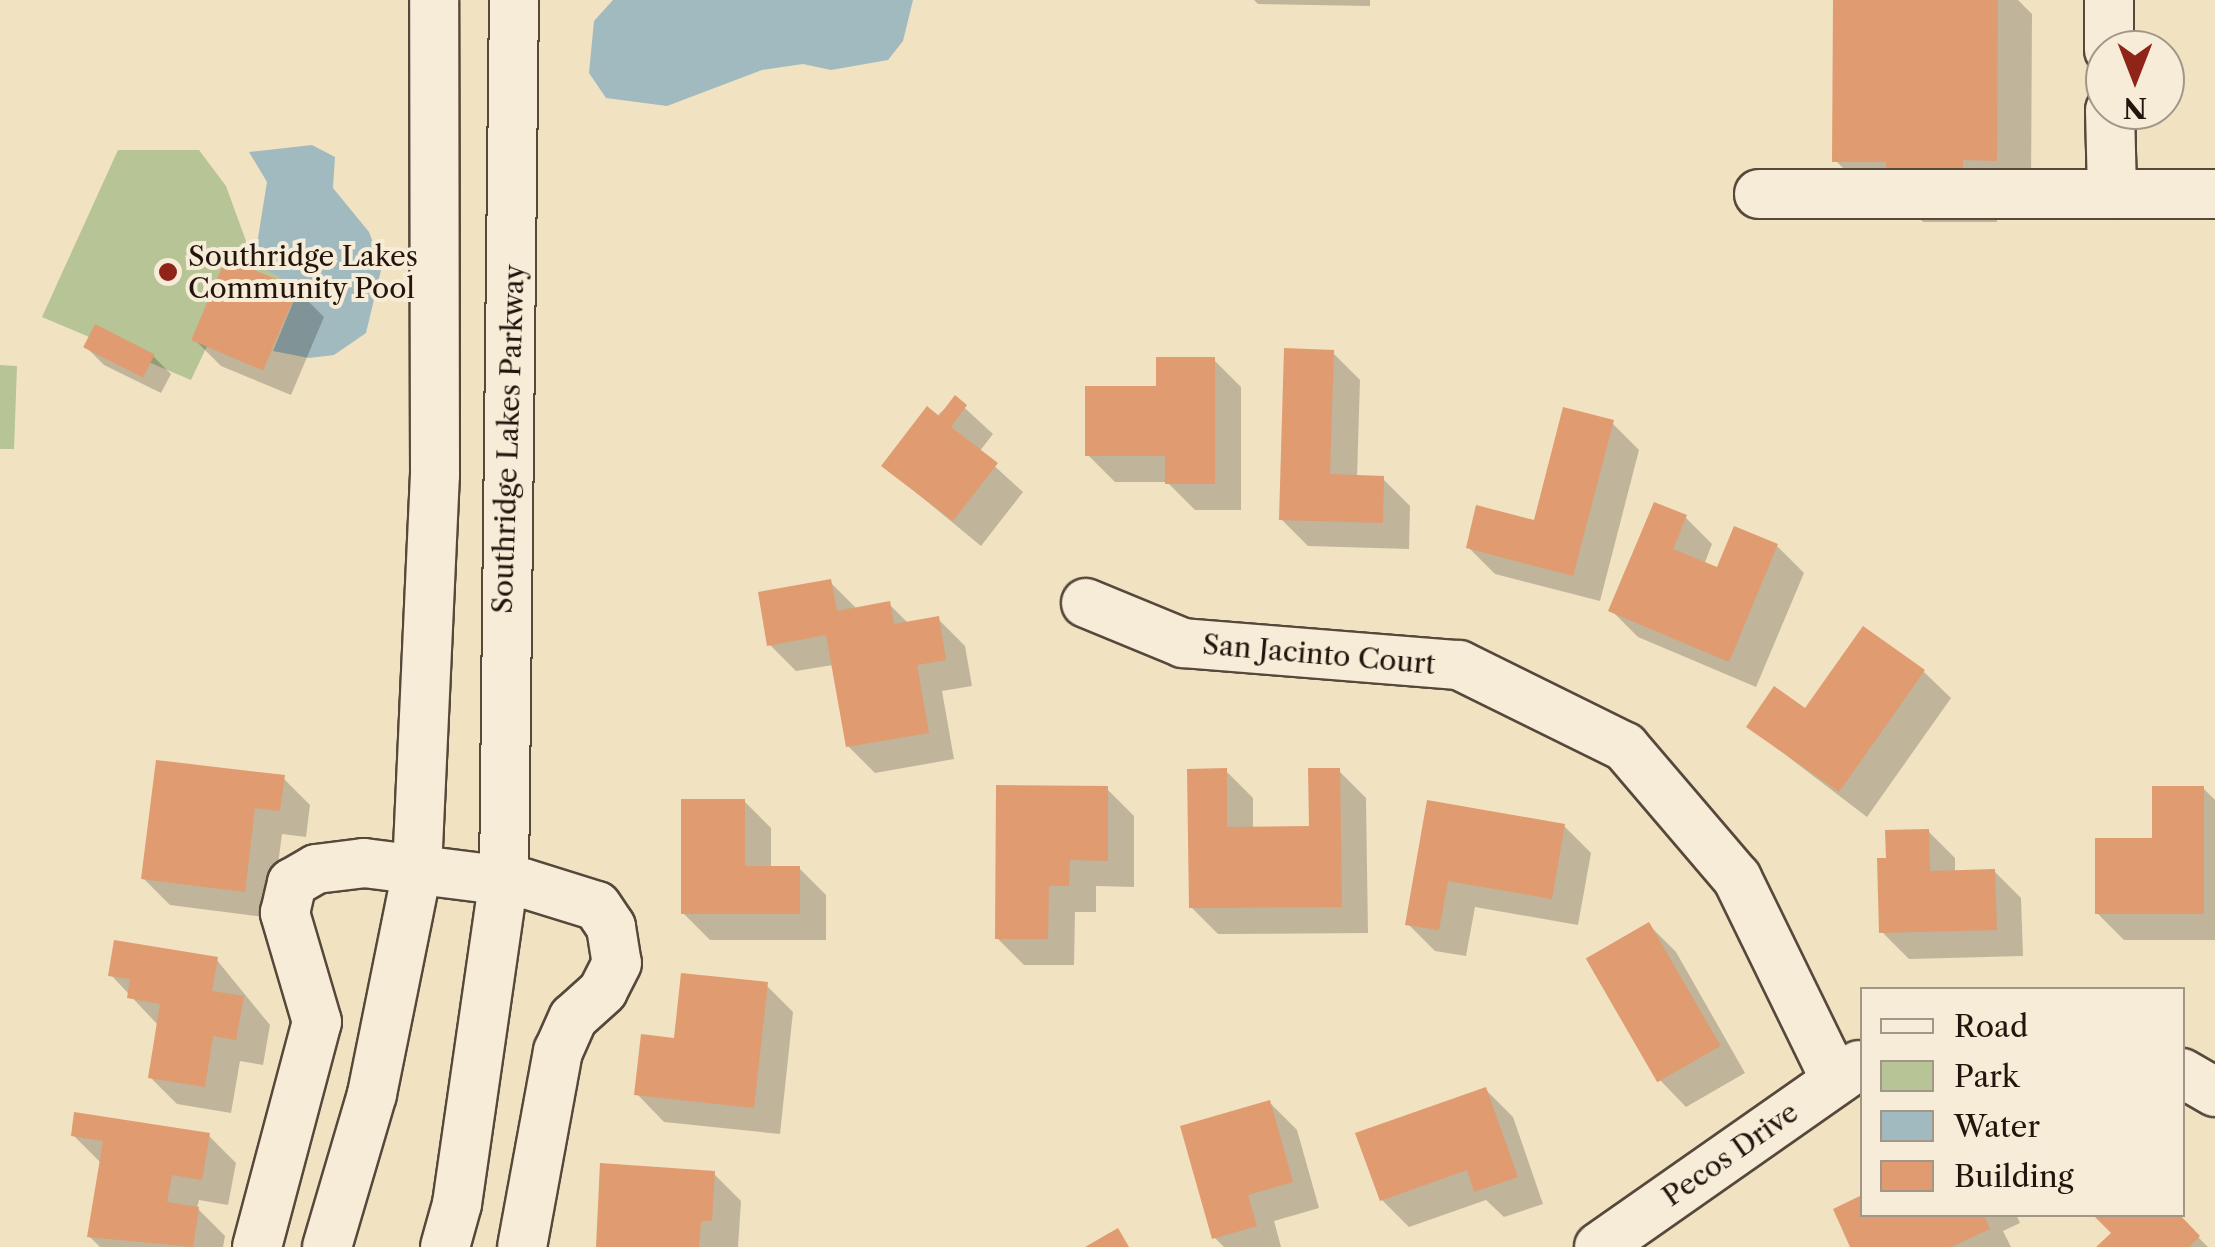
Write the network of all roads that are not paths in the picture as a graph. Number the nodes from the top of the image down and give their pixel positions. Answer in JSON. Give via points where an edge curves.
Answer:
{"nodes":[{"id":1,"x":434,"y":0,"type":"edge"},
{"id":2,"x":514,"y":0,"type":"edge"},
{"id":3,"x":2109,"y":0,"type":"edge"},
{"id":4,"x":2110,"y":30,"type":"edge"},
{"id":5,"x":2110,"y":130,"type":"edge"},
{"id":6,"x":1759,"y":194,"type":"dead end"},
{"id":7,"x":2112,"y":194,"type":"junction"},
{"id":8,"x":2215,"y":194,"type":"edge"},
{"id":9,"x":1086,"y":603,"type":"dead end"},
{"id":10,"x":417,"y":870,"type":"junction"},
{"id":11,"x":504,"y":879,"type":"junction"},
{"id":12,"x":1849,"y":1071,"type":"edge"},
{"id":13,"x":2185,"y":1075,"type":"edge"},
{"id":14,"x":2215,"y":1092,"type":"edge"},
{"id":15,"x":257,"y":1247,"type":"edge"},
{"id":16,"x":327,"y":1247,"type":"edge"},
{"id":17,"x":445,"y":1247,"type":"edge"},
{"id":18,"x":522,"y":1247,"type":"edge"},
{"id":19,"x":1598,"y":1247,"type":"edge"}],
"edges":[{"from":1,"to":10,"type":"street","via":[[435,475]]},
{"from":2,"to":11,"type":"street","name":"Southridge Lakes Parkway"},
{"from":3,"to":4,"type":"street"},
{"from":5,"to":7,"type":"street"},
{"from":6,"to":7,"type":"street"},
{"from":7,"to":8,"type":"street"},
{"from":9,"to":12,"type":"street","name":"San Jacinto Court","via":[[1183,643],[1459,665],[1625,747],[1736,878]]},
{"from":10,"to":11,"type":"street"},
{"from":10,"to":15,"type":"street","via":[[364,863],[316,869],[292,883],[285,913],[316,1022]]},
{"from":10,"to":16,"type":"street","via":[[372,1094]]},
{"from":11,"to":17,"type":"street","name":"Southridge Lakes Parkway","via":[[464,1165]]},
{"from":11,"to":18,"type":"street","via":[[597,906],[610,926],[618,962],[603,991],[573,1018],[558,1051]]},
{"from":12,"to":19,"type":"street","name":"Pecos Drive"},
{"from":13,"to":14,"type":"street"}]}
